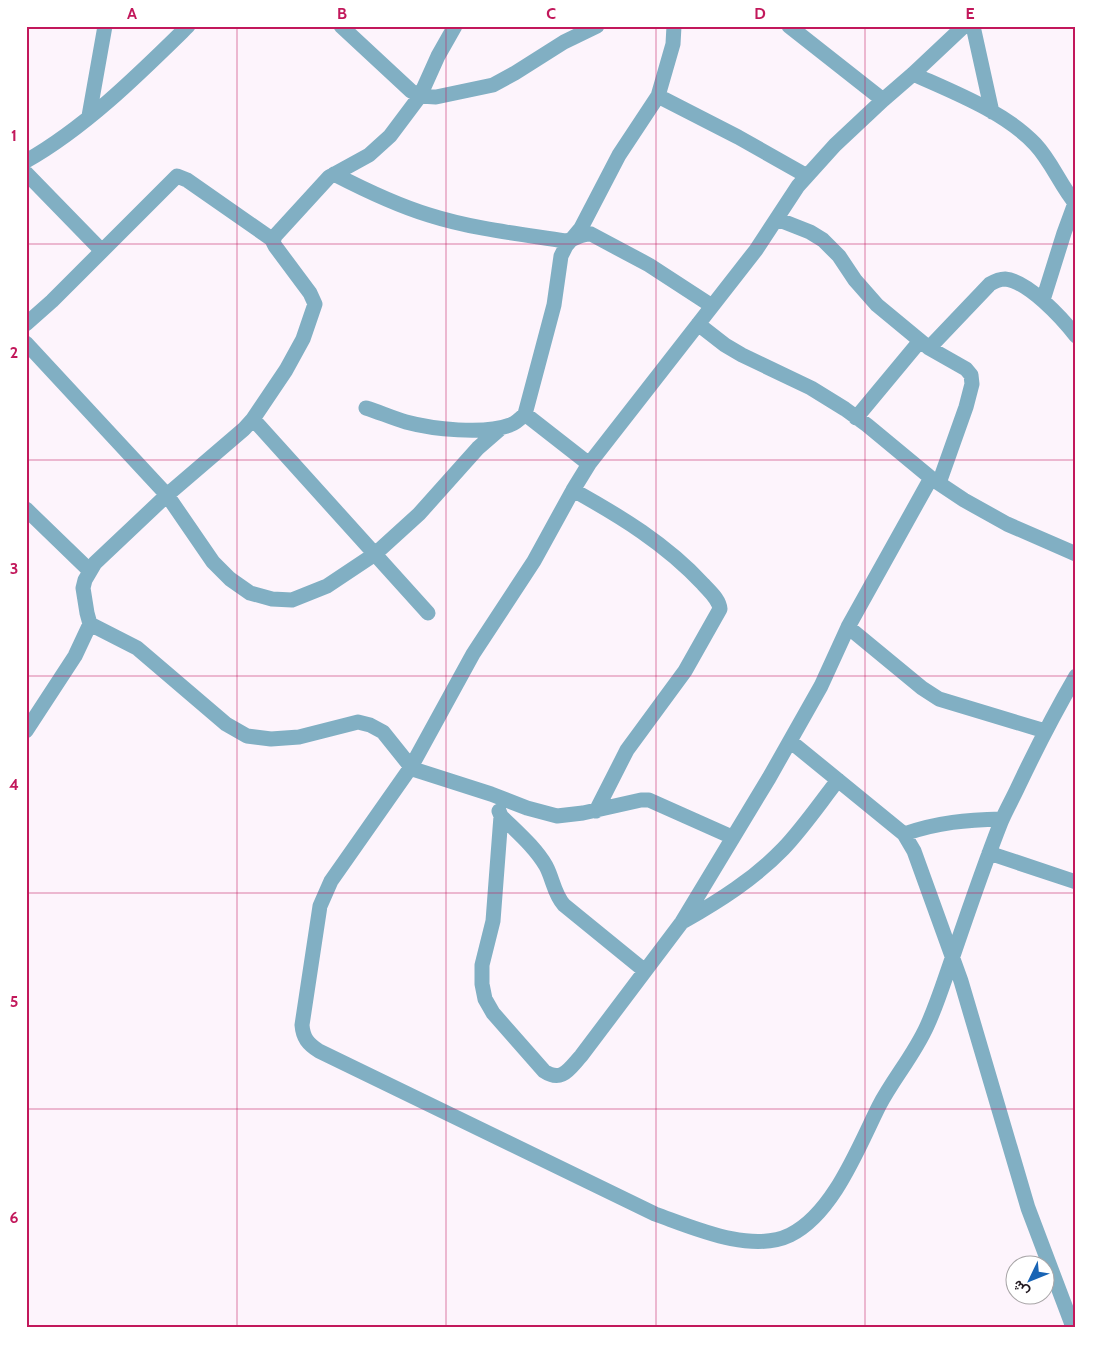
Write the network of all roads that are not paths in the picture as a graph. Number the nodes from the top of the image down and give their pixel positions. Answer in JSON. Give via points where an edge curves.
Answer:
{"nodes":[{"id":1,"x":105,"y":26,"type":"edge"},
{"id":2,"x":188,"y":26,"type":"edge"},
{"id":3,"x":342,"y":26,"type":"edge"},
{"id":4,"x":456,"y":26,"type":"edge"},
{"id":5,"x":597,"y":26,"type":"edge"},
{"id":6,"x":674,"y":26,"type":"edge"},
{"id":7,"x":789,"y":26,"type":"edge"},
{"id":8,"x":964,"y":26,"type":"edge"},
{"id":9,"x":973,"y":26,"type":"edge"},
{"id":10,"x":913,"y":74,"type":"junction"},
{"id":11,"x":420,"y":96,"type":"junction"},
{"id":12,"x":658,"y":96,"type":"junction"},
{"id":13,"x":883,"y":100,"type":"junction"},
{"id":14,"x":992,"y":112,"type":"junction"},
{"id":15,"x":89,"y":116,"type":"junction"},
{"id":16,"x":26,"y":161,"type":"edge"},
{"id":17,"x":26,"y":173,"type":"edge"},
{"id":18,"x":334,"y":174,"type":"junction"},
{"id":19,"x":807,"y":176,"type":"junction"},
{"id":20,"x":1075,"y":204,"type":"edge"},
{"id":21,"x":777,"y":219,"type":"junction"},
{"id":22,"x":273,"y":240,"type":"junction"},
{"id":23,"x":572,"y":240,"type":"junction"},
{"id":24,"x":101,"y":250,"type":"junction"},
{"id":25,"x":1043,"y":300,"type":"junction"},
{"id":26,"x":712,"y":306,"type":"junction"},
{"id":27,"x":26,"y":324,"type":"edge"},
{"id":28,"x":698,"y":324,"type":"junction"},
{"id":29,"x":1076,"y":336,"type":"edge"},
{"id":30,"x":26,"y":343,"type":"edge"},
{"id":31,"x":924,"y":344,"type":"junction"},
{"id":32,"x":366,"y":408,"type":"dead end"},
{"id":33,"x":526,"y":414,"type":"junction"},
{"id":34,"x":856,"y":418,"type":"junction"},
{"id":35,"x":253,"y":419,"type":"junction"},
{"id":36,"x":501,"y":428,"type":"junction"},
{"id":37,"x":589,"y":464,"type":"junction"},
{"id":38,"x":935,"y":481,"type":"junction"},
{"id":39,"x":573,"y":490,"type":"junction"},
{"id":40,"x":167,"y":495,"type":"junction"},
{"id":41,"x":26,"y":509,"type":"edge"},
{"id":42,"x":375,"y":554,"type":"junction"},
{"id":43,"x":1076,"y":554,"type":"edge"},
{"id":44,"x":89,"y":570,"type":"junction"},
{"id":45,"x":428,"y":613,"type":"dead end"},
{"id":46,"x":90,"y":624,"type":"junction"},
{"id":47,"x":848,"y":627,"type":"junction"},
{"id":48,"x":1076,"y":676,"type":"edge"},
{"id":49,"x":26,"y":731,"type":"edge"},
{"id":50,"x":1045,"y":731,"type":"junction"},
{"id":51,"x":790,"y":741,"type":"junction"},
{"id":52,"x":410,"y":767,"type":"junction"},
{"id":53,"x":838,"y":780,"type":"junction"},
{"id":54,"x":491,"y":794,"type":"junction"},
{"id":55,"x":596,"y":811,"type":"junction"},
{"id":56,"x":502,"y":816,"type":"junction"},
{"id":57,"x":1002,"y":819,"type":"junction"},
{"id":58,"x":904,"y":834,"type":"junction"},
{"id":59,"x":732,"y":837,"type":"junction"},
{"id":60,"x":989,"y":852,"type":"junction"},
{"id":61,"x":1076,"y":882,"type":"edge"},
{"id":62,"x":682,"y":922,"type":"junction"},
{"id":63,"x":952,"y":956,"type":"junction"},
{"id":64,"x":645,"y":971,"type":"junction"},
{"id":65,"x":1073,"y":1327,"type":"edge"}],
"edges":[{"from":1,"to":15,"type":"street"},
{"from":2,"to":15,"type":"street"},
{"from":3,"to":11,"type":"street"},
{"from":4,"to":11,"type":"street"},
{"from":5,"to":11,"type":"street","via":[[564,42],[494,85],[436,97]]},
{"from":6,"to":12,"type":"street","via":[[672,51]]},
{"from":7,"to":13,"type":"street"},
{"from":8,"to":10,"type":"street"},
{"from":9,"to":14,"type":"street"},
{"from":10,"to":13,"type":"street"},
{"from":10,"to":14,"type":"street"},
{"from":11,"to":18,"type":"street","via":[[378,148],[358,163]]},
{"from":12,"to":19,"type":"street"},
{"from":12,"to":23,"type":"street","via":[[619,155]]},
{"from":13,"to":19,"type":"street"},
{"from":14,"to":20,"type":"street","via":[[1036,144]]},
{"from":15,"to":16,"type":"street","via":[[69,134]]},
{"from":17,"to":24,"type":"street"},
{"from":18,"to":22,"type":"street"},
{"from":18,"to":23,"type":"street","via":[[430,216],[520,234]]},
{"from":19,"to":21,"type":"street"},
{"from":20,"to":25,"type":"street"},
{"from":21,"to":26,"type":"street"},
{"from":21,"to":31,"type":"street","via":[[823,240],[865,292]]},
{"from":22,"to":24,"type":"street","via":[[177,176]]},
{"from":22,"to":35,"type":"street","via":[[315,304],[286,370]]},
{"from":23,"to":26,"type":"street","via":[[586,234],[597,237],[649,265]]},
{"from":23,"to":33,"type":"street","via":[[561,256],[554,305]]},
{"from":24,"to":27,"type":"street","via":[[52,302]]},
{"from":25,"to":29,"type":"street"},
{"from":25,"to":31,"type":"street","via":[[1018,284],[1006,279],[997,280]]},
{"from":26,"to":28,"type":"street"},
{"from":28,"to":34,"type":"street","via":[[733,350],[811,388]]},
{"from":28,"to":37,"type":"street"},
{"from":30,"to":40,"type":"street"},
{"from":31,"to":34,"type":"street"},
{"from":31,"to":38,"type":"street","via":[[966,369],[972,378],[966,407]]},
{"from":32,"to":36,"type":"street","via":[[426,426]]},
{"from":33,"to":36,"type":"street","via":[[517,422]]},
{"from":33,"to":37,"type":"street"},
{"from":34,"to":38,"type":"street"},
{"from":35,"to":40,"type":"street"},
{"from":35,"to":42,"type":"street"},
{"from":36,"to":42,"type":"street","via":[[478,448],[419,514]]},
{"from":37,"to":39,"type":"street"},
{"from":38,"to":43,"type":"street","via":[[1007,524]]},
{"from":38,"to":47,"type":"street"},
{"from":39,"to":52,"type":"street","via":[[534,561],[473,654]]},
{"from":39,"to":55,"type":"street","via":[[653,539],[699,580],[717,600],[720,609],[685,671],[627,750]]},
{"from":40,"to":42,"type":"street","via":[[213,562],[250,593],[292,600],[327,586]]},
{"from":40,"to":44,"type":"street"},
{"from":41,"to":44,"type":"street"},
{"from":42,"to":45,"type":"street"},
{"from":44,"to":46,"type":"street","via":[[84,596]]},
{"from":46,"to":49,"type":"street","via":[[75,656]]},
{"from":46,"to":52,"type":"street","via":[[137,648],[226,724],[247,736],[271,740],[299,737],[358,722],[383,732]]},
{"from":47,"to":50,"type":"street","via":[[939,699]]},
{"from":47,"to":51,"type":"street","via":[[821,686]]},
{"from":48,"to":50,"type":"street"},
{"from":50,"to":57,"type":"street"},
{"from":51,"to":53,"type":"street"},
{"from":51,"to":59,"type":"street"},
{"from":52,"to":54,"type":"street"},
{"from":52,"to":63,"type":"street","via":[[324,894],[302,1025],[307,1042],[594,1185],[696,1229],[734,1239],[771,1241],[788,1236],[818,1214],[831,1198],[884,1096],[926,1029]]},
{"from":53,"to":58,"type":"street"},
{"from":53,"to":62,"type":"street","via":[[773,859],[730,893]]},
{"from":54,"to":55,"type":"street","via":[[557,816]]},
{"from":54,"to":56,"type":"street"},
{"from":55,"to":59,"type":"street","via":[[649,800]]},
{"from":56,"to":64,"type":"street","via":[[541,858],[564,905]]},
{"from":56,"to":64,"type":"street","via":[[493,921],[482,965],[482,984],[485,1000],[493,1013],[544,1071],[556,1076],[568,1071]]},
{"from":57,"to":58,"type":"street","via":[[938,824]]},
{"from":57,"to":60,"type":"street"},
{"from":58,"to":63,"type":"street","via":[[914,851]]},
{"from":59,"to":62,"type":"street"},
{"from":60,"to":61,"type":"street"},
{"from":60,"to":63,"type":"street"},
{"from":62,"to":64,"type":"street"},
{"from":63,"to":65,"type":"street","via":[[1028,1208]]}]}
